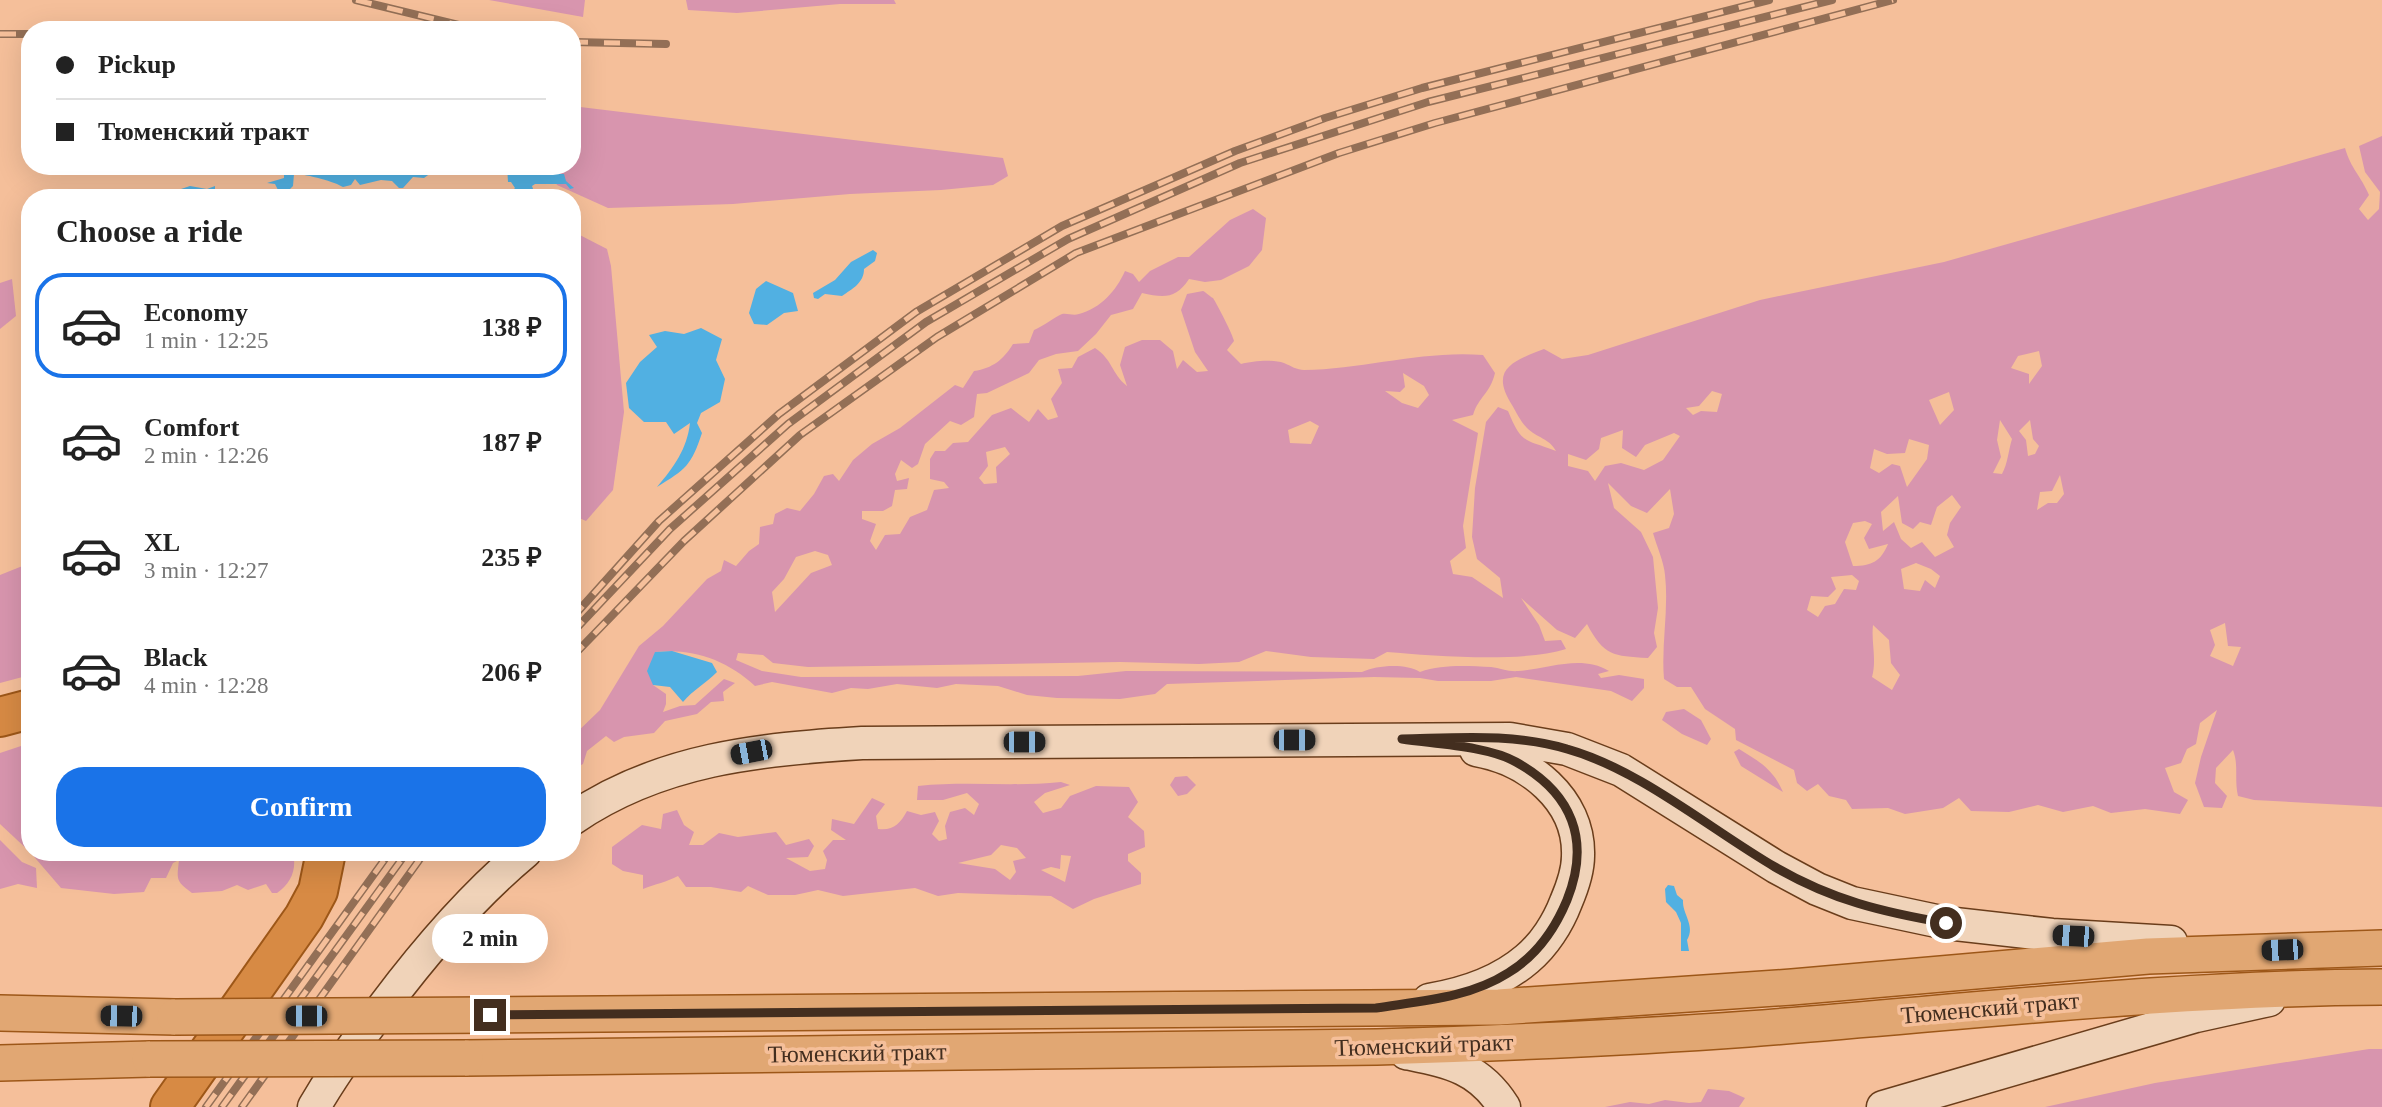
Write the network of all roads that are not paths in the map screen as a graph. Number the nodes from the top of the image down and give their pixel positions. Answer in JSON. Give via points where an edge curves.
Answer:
{"nodes":[{"id":1,"x":21,"y":711,"type":"edge"},
{"id":2,"x":0,"y":717,"type":"edge"},
{"id":3,"x":1402,"y":739,"type":"junction"},
{"id":4,"x":581,"y":814,"type":"edge"},
{"id":5,"x":324,"y":861,"type":"edge"},
{"id":6,"x":514,"y":861,"type":"edge"},
{"id":7,"x":2382,"y":948,"type":"edge"},
{"id":8,"x":2309,"y":949,"type":"junction"},
{"id":9,"x":2340,"y":987,"type":"junction"},
{"id":10,"x":2382,"y":987,"type":"edge"},
{"id":11,"x":1376,"y":1008,"type":"junction"},
{"id":12,"x":0,"y":1013,"type":"edge"},
{"id":13,"x":1377,"y":1047,"type":"junction"},
{"id":14,"x":0,"y":1063,"type":"edge"},
{"id":15,"x":170,"y":1107,"type":"edge"},
{"id":16,"x":314,"y":1107,"type":"edge"},
{"id":17,"x":1504,"y":1107,"type":"edge"},
{"id":18,"x":1882,"y":1107,"type":"edge"}],
"edges":[{"from":1,"to":2,"type":"highway"},
{"from":3,"to":4,"type":"main road","via":[[792,747],[706,761],[622,791]]},
{"from":3,"to":8,"type":"main road","via":[[1510,739],[1544,743],[1595,758],[1817,889],[1893,914],[2052,935]]},
{"from":3,"to":11,"type":"main road","via":[[1492,753],[1546,781],[1572,820],[1578,859],[1561,915],[1529,958],[1479,988]]},
{"from":5,"to":15,"type":"highway","via":[[318,891],[304,917]]},
{"from":6,"to":16,"type":"main road","via":[[430,945]]},
{"from":7,"to":8,"type":"main road","name":"Тюменский тракт"},
{"from":8,"to":11,"type":"main road","name":"Тюменский тракт","via":[[2062,962],[1663,998]]},
{"from":9,"to":10,"type":"main road","name":"Тюменский тракт"},
{"from":9,"to":13,"type":"main road","name":"Тюменский тракт","via":[[2128,996],[1748,1029]]},
{"from":9,"to":18,"type":"main road","via":[[2196,1016]]},
{"from":11,"to":12,"type":"main road","name":"Тюменский тракт","bridge":true,"via":[[175,1017]]},
{"from":13,"to":14,"type":"main road","name":"Тюменский тракт","bridge":true},
{"from":13,"to":17,"type":"main road","via":[[1465,1069],[1485,1082]]}]}
